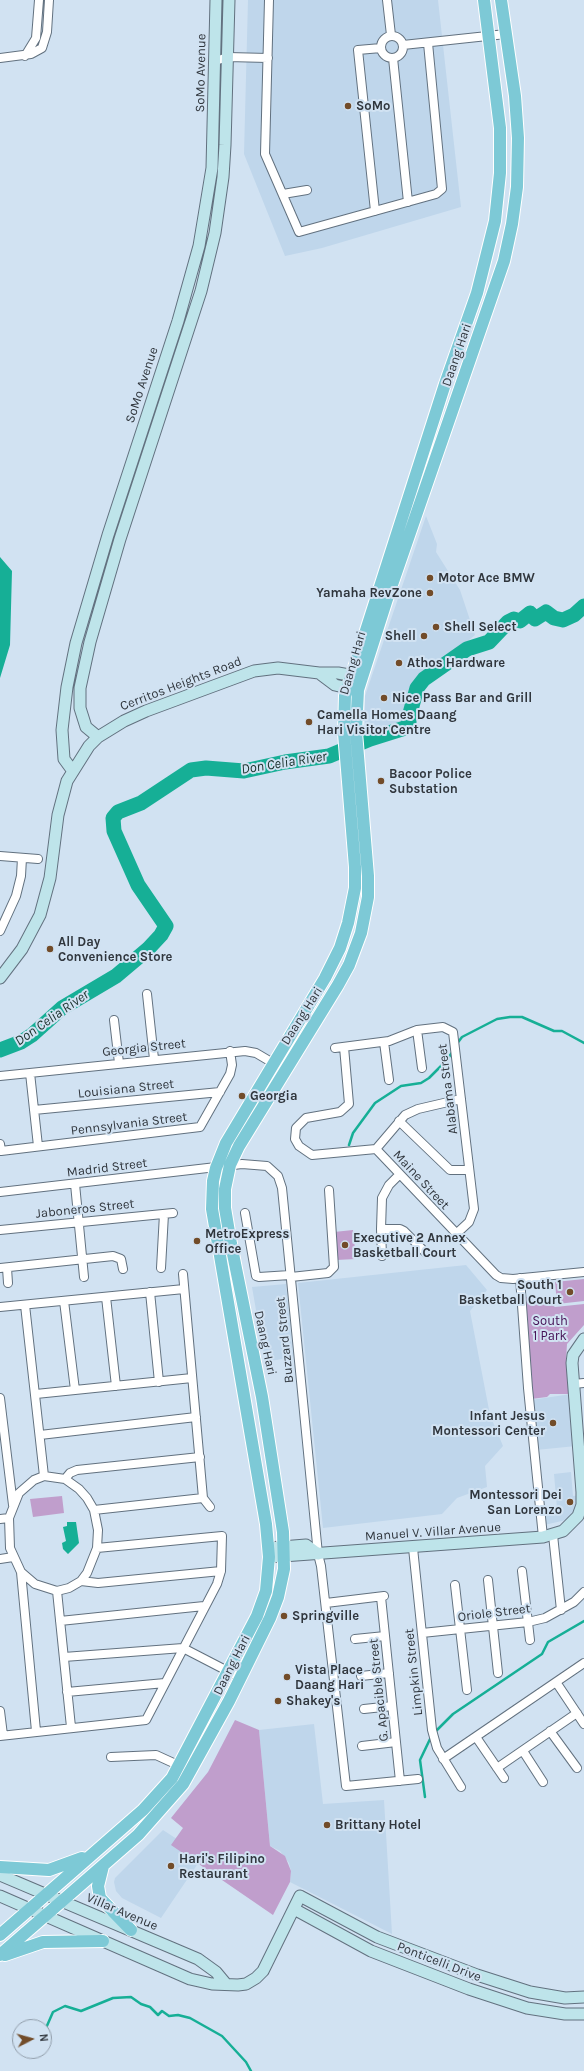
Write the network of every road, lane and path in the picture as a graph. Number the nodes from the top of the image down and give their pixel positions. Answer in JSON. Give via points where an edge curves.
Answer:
{"nodes":[{"id":1,"x":39,"y":0,"type":"edge"},
{"id":2,"x":48,"y":0,"type":"edge"},
{"id":3,"x":216,"y":0,"type":"edge"},
{"id":4,"x":229,"y":0,"type":"edge"},
{"id":5,"x":269,"y":0,"type":"edge"},
{"id":6,"x":388,"y":0,"type":"edge"},
{"id":7,"x":484,"y":0,"type":"edge"},
{"id":8,"x":501,"y":0,"type":"edge"},
{"id":9,"x":506,"y":34,"type":"junction"},
{"id":10,"x":391,"y":35,"type":"junction"},
{"id":11,"x":489,"y":36,"type":"junction"},
{"id":12,"x":428,"y":43,"type":"junction"},
{"id":13,"x":403,"y":45,"type":"junction"},
{"id":14,"x":381,"y":48,"type":"junction"},
{"id":15,"x":26,"y":56,"type":"junction"},
{"id":16,"x":228,"y":57,"type":"junction"},
{"id":17,"x":0,"y":58,"type":"edge"},
{"id":18,"x":268,"y":58,"type":"junction"},
{"id":19,"x":392,"y":58,"type":"junction"},
{"id":20,"x":215,"y":61,"type":"junction"},
{"id":21,"x":307,"y":190,"type":"dead end"},
{"id":22,"x":283,"y":194,"type":"junction"},
{"id":23,"x":408,"y":202,"type":"junction"},
{"id":24,"x":375,"y":211,"type":"junction"},
{"id":25,"x":409,"y":496,"type":"junction"},
{"id":26,"x":421,"y":501,"type":"junction"},
{"id":27,"x":382,"y":597,"type":"junction"},
{"id":28,"x":319,"y":673,"type":"junction"},
{"id":29,"x":356,"y":676,"type":"junction"},
{"id":30,"x":352,"y":689,"type":"junction"},
{"id":31,"x":98,"y":737,"type":"junction"},
{"id":32,"x":353,"y":762,"type":"junction"},
{"id":33,"x":72,"y":770,"type":"junction"},
{"id":34,"x":0,"y":856,"type":"edge"},
{"id":35,"x":22,"y":858,"type":"junction"},
{"id":36,"x":38,"y":859,"type":"dead end"},
{"id":37,"x":0,"y":930,"type":"edge"},
{"id":38,"x":1,"y":974,"type":"edge"},
{"id":39,"x":146,"y":994,"type":"dead end"},
{"id":40,"x":114,"y":1020,"type":"dead end"},
{"id":41,"x":417,"y":1030,"type":"junction"},
{"id":42,"x":384,"y":1042,"type":"junction"},
{"id":43,"x":344,"y":1047,"type":"junction"},
{"id":44,"x":334,"y":1048,"type":"dead end"},
{"id":45,"x":230,"y":1052,"type":"junction"},
{"id":46,"x":154,"y":1059,"type":"junction"},
{"id":47,"x":119,"y":1063,"type":"junction"},
{"id":48,"x":272,"y":1063,"type":"junction"},
{"id":49,"x":422,"y":1068,"type":"dead end"},
{"id":50,"x":285,"y":1071,"type":"junction"},
{"id":51,"x":30,"y":1073,"type":"junction"},
{"id":52,"x":0,"y":1076,"type":"edge"},
{"id":53,"x":389,"y":1080,"type":"dead end"},
{"id":54,"x":220,"y":1092,"type":"junction"},
{"id":55,"x":461,"y":1098,"type":"junction"},
{"id":56,"x":34,"y":1110,"type":"junction"},
{"id":57,"x":399,"y":1121,"type":"junction"},
{"id":58,"x":38,"y":1146,"type":"junction"},
{"id":59,"x":0,"y":1147,"type":"edge"},
{"id":60,"x":376,"y":1149,"type":"junction"},
{"id":61,"x":230,"y":1165,"type":"junction"},
{"id":62,"x":216,"y":1168,"type":"junction"},
{"id":63,"x":469,"y":1170,"type":"junction"},
{"id":64,"x":399,"y":1175,"type":"junction"},
{"id":65,"x":75,"y":1184,"type":"junction"},
{"id":66,"x":329,"y":1190,"type":"dead end"},
{"id":67,"x":0,"y":1192,"type":"edge"},
{"id":68,"x":173,"y":1213,"type":"dead end"},
{"id":69,"x":245,"y":1213,"type":"dead end"},
{"id":70,"x":164,"y":1214,"type":"junction"},
{"id":71,"x":78,"y":1222,"type":"junction"},
{"id":72,"x":381,"y":1229,"type":"junction"},
{"id":73,"x":0,"y":1230,"type":"edge"},
{"id":74,"x":456,"y":1234,"type":"junction"},
{"id":75,"x":426,"y":1253,"type":"dead end"},
{"id":76,"x":382,"y":1256,"type":"dead end"},
{"id":77,"x":82,"y":1259,"type":"junction"},
{"id":78,"x":3,"y":1268,"type":"edge"},
{"id":79,"x":123,"y":1268,"type":"dead end"},
{"id":80,"x":161,"y":1268,"type":"dead end"},
{"id":81,"x":584,"y":1272,"type":"edge"},
{"id":82,"x":183,"y":1274,"type":"dead end"},
{"id":83,"x":84,"y":1276,"type":"dead end"},
{"id":84,"x":291,"y":1276,"type":"junction"},
{"id":85,"x":520,"y":1278,"type":"junction"},
{"id":86,"x":8,"y":1283,"type":"dead end"},
{"id":87,"x":184,"y":1289,"type":"junction"},
{"id":88,"x":150,"y":1292,"type":"junction"},
{"id":89,"x":106,"y":1297,"type":"junction"},
{"id":90,"x":64,"y":1301,"type":"junction"},
{"id":91,"x":26,"y":1305,"type":"junction"},
{"id":92,"x":0,"y":1307,"type":"edge"},
{"id":93,"x":247,"y":1330,"type":"junction"},
{"id":94,"x":233,"y":1333,"type":"junction"},
{"id":95,"x":584,"y":1339,"type":"edge"},
{"id":96,"x":192,"y":1378,"type":"junction"},
{"id":97,"x":159,"y":1382,"type":"junction"},
{"id":98,"x":579,"y":1383,"type":"edge"},
{"id":99,"x":116,"y":1386,"type":"junction"},
{"id":100,"x":75,"y":1390,"type":"junction"},
{"id":101,"x":36,"y":1394,"type":"junction"},
{"id":102,"x":0,"y":1398,"type":"edge"},
{"id":103,"x":196,"y":1417,"type":"junction"},
{"id":104,"x":580,"y":1422,"type":"edge"},
{"id":105,"x":40,"y":1435,"type":"junction"},
{"id":106,"x":200,"y":1458,"type":"junction"},
{"id":107,"x":582,"y":1458,"type":"edge"},
{"id":108,"x":44,"y":1476,"type":"junction"},
{"id":109,"x":65,"y":1479,"type":"junction"},
{"id":110,"x":583,"y":1492,"type":"edge"},
{"id":111,"x":203,"y":1498,"type":"junction"},
{"id":112,"x":13,"y":1506,"type":"junction"},
{"id":113,"x":210,"y":1507,"type":"dead end"},
{"id":114,"x":94,"y":1510,"type":"junction"},
{"id":115,"x":10,"y":1518,"type":"junction"},
{"id":116,"x":0,"y":1519,"type":"edge"},
{"id":117,"x":548,"y":1536,"type":"junction"},
{"id":118,"x":97,"y":1548,"type":"junction"},
{"id":119,"x":413,"y":1548,"type":"junction"},
{"id":120,"x":284,"y":1551,"type":"junction"},
{"id":121,"x":269,"y":1552,"type":"junction"},
{"id":122,"x":318,"y":1554,"type":"junction"},
{"id":123,"x":13,"y":1557,"type":"junction"},
{"id":124,"x":0,"y":1559,"type":"edge"},
{"id":125,"x":221,"y":1571,"type":"junction"},
{"id":126,"x":522,"y":1571,"type":"dead end"},
{"id":127,"x":21,"y":1572,"type":"junction"},
{"id":128,"x":82,"y":1580,"type":"junction"},
{"id":129,"x":488,"y":1580,"type":"dead end"},
{"id":130,"x":455,"y":1585,"type":"dead end"},
{"id":131,"x":57,"y":1591,"type":"junction"},
{"id":132,"x":584,"y":1592,"type":"edge"},
{"id":133,"x":326,"y":1603,"type":"junction"},
{"id":134,"x":204,"y":1606,"type":"junction"},
{"id":135,"x":561,"y":1610,"type":"junction"},
{"id":136,"x":60,"y":1621,"type":"junction"},
{"id":137,"x":528,"y":1622,"type":"junction"},
{"id":138,"x":494,"y":1625,"type":"junction"},
{"id":139,"x":461,"y":1629,"type":"junction"},
{"id":140,"x":422,"y":1633,"type":"junction"},
{"id":141,"x":385,"y":1636,"type":"junction"},
{"id":142,"x":355,"y":1640,"type":"dead end"},
{"id":143,"x":530,"y":1640,"type":"dead end"},
{"id":144,"x":183,"y":1648,"type":"junction"},
{"id":145,"x":64,"y":1657,"type":"junction"},
{"id":146,"x":584,"y":1663,"type":"edge"},
{"id":147,"x":229,"y":1672,"type":"junction"},
{"id":148,"x":389,"y":1673,"type":"junction"},
{"id":149,"x":498,"y":1673,"type":"dead end"},
{"id":150,"x":361,"y":1676,"type":"dead end"},
{"id":151,"x":241,"y":1678,"type":"junction"},
{"id":152,"x":556,"y":1682,"type":"junction"},
{"id":153,"x":165,"y":1683,"type":"junction"},
{"id":154,"x":467,"y":1690,"type":"dead end"},
{"id":155,"x":67,"y":1692,"type":"junction"},
{"id":156,"x":392,"y":1706,"type":"junction"},
{"id":157,"x":364,"y":1709,"type":"dead end"},
{"id":158,"x":0,"y":1712,"type":"edge"},
{"id":159,"x":577,"y":1713,"type":"junction"},
{"id":160,"x":584,"y":1724,"type":"edge"},
{"id":161,"x":72,"y":1727,"type":"junction"},
{"id":162,"x":36,"y":1731,"type":"junction"},
{"id":163,"x":550,"y":1732,"type":"junction"},
{"id":164,"x":1,"y":1735,"type":"edge"},
{"id":165,"x":476,"y":1736,"type":"junction"},
{"id":166,"x":396,"y":1742,"type":"junction"},
{"id":167,"x":362,"y":1746,"type":"dead end"},
{"id":168,"x":523,"y":1751,"type":"junction"},
{"id":169,"x":111,"y":1757,"type":"dead end"},
{"id":170,"x":443,"y":1759,"type":"junction"},
{"id":171,"x":180,"y":1766,"type":"junction"},
{"id":172,"x":497,"y":1768,"type":"junction"},
{"id":173,"x":577,"y":1768,"type":"dead end"},
{"id":174,"x":504,"y":1778,"type":"dead end"},
{"id":175,"x":418,"y":1780,"type":"dead end"},
{"id":176,"x":400,"y":1781,"type":"junction"},
{"id":177,"x":543,"y":1782,"type":"dead end"},
{"id":178,"x":461,"y":1787,"type":"dead end"},
{"id":179,"x":93,"y":1854,"type":"junction"},
{"id":180,"x":0,"y":1866,"type":"edge"},
{"id":181,"x":103,"y":1866,"type":"junction"},
{"id":182,"x":0,"y":1875,"type":"edge"},
{"id":183,"x":46,"y":1894,"type":"junction"},
{"id":184,"x":0,"y":1896,"type":"edge"},
{"id":185,"x":61,"y":1901,"type":"junction"},
{"id":186,"x":30,"y":1908,"type":"junction"},
{"id":187,"x":294,"y":1909,"type":"junction"},
{"id":188,"x":45,"y":1915,"type":"junction"},
{"id":189,"x":131,"y":1930,"type":"junction"},
{"id":190,"x":0,"y":1935,"type":"edge"},
{"id":191,"x":103,"y":1941,"type":"junction"},
{"id":192,"x":0,"y":1956,"type":"edge"},
{"id":193,"x":226,"y":1984,"type":"junction"},
{"id":194,"x":584,"y":1997,"type":"edge"},
{"id":195,"x":584,"y":2014,"type":"edge"}],
"edges":[{"from":1,"to":15,"type":"street","via":[[36,38]]},
{"from":2,"to":15,"type":"street","via":[[46,40],[42,48]]},
{"from":3,"to":20,"type":"street","name":"SoMo Avenue"},
{"from":4,"to":16,"type":"street","name":"SoMo Avenue"},
{"from":5,"to":18,"type":"street"},
{"from":6,"to":10,"type":"street"},
{"from":7,"to":11,"type":"main road","name":"Daang Hari"},
{"from":8,"to":9,"type":"main road","name":"Daang Hari"},
{"from":9,"to":11,"type":"street"},
{"from":9,"to":26,"type":"main road","name":"Daang Hari","via":[[518,138],[517,186],[512,224],[504,261]]},
{"from":10,"to":13,"type":"street","via":[[401,39]]},
{"from":10,"to":14,"type":"street","via":[[382,41]]},
{"from":11,"to":12,"type":"street"},
{"from":11,"to":25,"type":"main road","name":"Daang Hari","via":[[500,128],[500,173],[495,221],[477,293]]},
{"from":12,"to":13,"type":"street"},
{"from":12,"to":23,"type":"street","via":[[442,189],[436,194]]},
{"from":13,"to":19,"type":"street","via":[[402,52]]},
{"from":14,"to":19,"type":"street","via":[[386,56]]},
{"from":14,"to":24,"type":"street","via":[[358,50]]},
{"from":15,"to":17,"type":"street"},
{"from":16,"to":18,"type":"street"},
{"from":16,"to":20,"type":"street"},
{"from":16,"to":31,"type":"street","name":"SoMo Avenue","via":[[223,177],[220,206],[208,263],[102,598],[81,682],[79,703],[82,719],[86,727]]},
{"from":18,"to":22,"type":"street","via":[[265,154]]},
{"from":19,"to":23,"type":"street"},
{"from":20,"to":33,"type":"street","name":"SoMo Avenue","via":[[212,168],[199,246],[178,321],[92,585],[70,669],[64,707],[62,747],[64,759]]},
{"from":21,"to":22,"type":"street"},
{"from":22,"to":24,"type":"street","via":[[299,232]]},
{"from":23,"to":24,"type":"street"},
{"from":25,"to":26,"type":"main road"},
{"from":25,"to":27,"type":"main road","name":"Daang Hari"},
{"from":26,"to":27,"type":"main road","name":"Daang Hari"},
{"from":27,"to":29,"type":"main road","name":"Daang Hari"},
{"from":28,"to":29,"type":"street","name":"Cerritos Heights Road"},
{"from":28,"to":30,"type":"street","name":"Cerritos Heights Road","via":[[335,685]]},
{"from":28,"to":31,"type":"street","name":"Cerritos Heights Road","via":[[278,668],[242,674],[135,716]]},
{"from":29,"to":30,"type":"main road","name":"Daang Hari"},
{"from":30,"to":32,"type":"main road","name":"Daang Hari","via":[[344,704]]},
{"from":31,"to":33,"type":"street","name":"Cerritos Heights Road"},
{"from":32,"to":48,"type":"main road","name":"Daang Hari","via":[[355,867],[354,892],[348,923],[331,968]]},
{"from":32,"to":50,"type":"main road","name":"Daang Hari","via":[[368,876],[368,897],[361,933],[338,985]]},
{"from":33,"to":38,"type":"street","name":"Cerritos Heights Road","via":[[58,815],[46,897],[32,932]]},
{"from":34,"to":35,"type":"street"},
{"from":35,"to":36,"type":"street"},
{"from":35,"to":37,"type":"street","via":[[16,896]]},
{"from":39,"to":46,"type":"street"},
{"from":40,"to":47,"type":"street"},
{"from":41,"to":42,"type":"street","name":"Alabama Street"},
{"from":41,"to":49,"type":"street"},
{"from":41,"to":55,"type":"street","name":"Alabama Street","via":[[447,1028],[454,1035]]},
{"from":42,"to":43,"type":"street","name":"Alabama Street"},
{"from":42,"to":53,"type":"street"},
{"from":43,"to":44,"type":"street","name":"Alabama Street"},
{"from":43,"to":60,"type":"street","name":"Maine Street","via":[[349,1104],[340,1112],[306,1118],[296,1128],[294,1135],[299,1146],[312,1155]]},
{"from":45,"to":46,"type":"street","name":"Georgia Street"},
{"from":45,"to":48,"type":"street","name":"Georgia Street","via":[[250,1051]]},
{"from":45,"to":54,"type":"street","name":"Pennsylvania Street","via":[[232,1070]]},
{"from":46,"to":47,"type":"street","name":"Georgia Street"},
{"from":47,"to":51,"type":"street","name":"Georgia Street"},
{"from":48,"to":50,"type":"street","name":"Georgia Street"},
{"from":48,"to":62,"type":"main road","name":"Daang Hari","via":[[226,1143]]},
{"from":50,"to":61,"type":"main road","name":"Daang Hari"},
{"from":51,"to":52,"type":"street","name":"Georgia Street"},
{"from":51,"to":56,"type":"street"},
{"from":54,"to":56,"type":"street","name":"Louisiana Street"},
{"from":54,"to":58,"type":"street","name":"Pennsylvania Street","via":[[205,1122],[197,1128]]},
{"from":55,"to":57,"type":"street","via":[[411,1112]]},
{"from":55,"to":63,"type":"street","name":"Alabama Street"},
{"from":56,"to":58,"type":"street"},
{"from":57,"to":60,"type":"street"},
{"from":57,"to":63,"type":"street","via":[[450,1170]]},
{"from":58,"to":59,"type":"street","name":"Pennsylvania Street"},
{"from":60,"to":64,"type":"street","name":"Maine Street"},
{"from":61,"to":62,"type":"street","name":"Madrid Street"},
{"from":61,"to":84,"type":"street","name":"Buzzard Street","via":[[261,1164],[278,1176],[282,1188]]},
{"from":61,"to":93,"type":"main road","name":"Daang Hari","via":[[225,1189],[225,1208]]},
{"from":62,"to":65,"type":"street","name":"Madrid Street"},
{"from":62,"to":94,"type":"main road","name":"Daang Hari","via":[[212,1209]]},
{"from":63,"to":74,"type":"street","name":"Alabama Street","via":[[474,1213],[469,1222]]},
{"from":64,"to":72,"type":"street","via":[[388,1186],[382,1198]]},
{"from":64,"to":74,"type":"street","name":"Maine Street"},
{"from":65,"to":67,"type":"street","name":"Madrid Street"},
{"from":65,"to":71,"type":"street"},
{"from":66,"to":84,"type":"street","via":[[334,1268],[328,1273]]},
{"from":68,"to":70,"type":"street","name":"Jaboneros Street"},
{"from":69,"to":84,"type":"street","via":[[256,1276]]},
{"from":70,"to":71,"type":"street","name":"Jaboneros Street"},
{"from":70,"to":80,"type":"street"},
{"from":71,"to":73,"type":"street","name":"Jaboneros Street"},
{"from":71,"to":77,"type":"street"},
{"from":72,"to":75,"type":"street","via":[[404,1231]]},
{"from":72,"to":76,"type":"street"},
{"from":74,"to":85,"type":"street","name":"Maine Street","via":[[496,1275],[507,1279]]},
{"from":77,"to":78,"type":"street"},
{"from":77,"to":79,"type":"street","via":[[118,1256]]},
{"from":77,"to":83,"type":"street"},
{"from":78,"to":86,"type":"street"},
{"from":81,"to":85,"type":"street","name":"Maine Street"},
{"from":82,"to":87,"type":"street"},
{"from":84,"to":122,"type":"street","name":"Buzzard Street"},
{"from":85,"to":117,"type":"street","via":[[528,1388]]},
{"from":87,"to":88,"type":"street"},
{"from":87,"to":96,"type":"street"},
{"from":88,"to":89,"type":"street"},
{"from":88,"to":97,"type":"street"},
{"from":89,"to":90,"type":"street"},
{"from":89,"to":99,"type":"street"},
{"from":90,"to":91,"type":"street"},
{"from":90,"to":100,"type":"street"},
{"from":91,"to":92,"type":"street"},
{"from":91,"to":101,"type":"street"},
{"from":93,"to":94,"type":"main road"},
{"from":93,"to":120,"type":"main road","name":"Daang Hari","via":[[262,1397]]},
{"from":94,"to":121,"type":"main road","name":"Daang Hari","via":[[256,1459]]},
{"from":95,"to":98,"type":"street","name":"Manuel V. Villar Avenue","via":[[573,1354],[572,1363]]},
{"from":96,"to":97,"type":"street"},
{"from":96,"to":103,"type":"street"},
{"from":97,"to":99,"type":"street"},
{"from":98,"to":104,"type":"street","name":"Manuel V. Villar Avenue"},
{"from":99,"to":100,"type":"street"},
{"from":100,"to":101,"type":"street"},
{"from":101,"to":105,"type":"street"},
{"from":102,"to":112,"type":"street"},
{"from":103,"to":105,"type":"street"},
{"from":103,"to":106,"type":"street"},
{"from":104,"to":107,"type":"street","name":"Manuel V. Villar Avenue"},
{"from":105,"to":108,"type":"street"},
{"from":106,"to":109,"type":"street","via":[[77,1470]]},
{"from":106,"to":111,"type":"street"},
{"from":107,"to":110,"type":"street","name":"Manuel V. Villar Avenue"},
{"from":108,"to":109,"type":"street"},
{"from":108,"to":112,"type":"street","via":[[27,1485],[19,1493]]},
{"from":109,"to":114,"type":"street","via":[[87,1498]]},
{"from":110,"to":117,"type":"street","name":"Manuel V. Villar Avenue","via":[[578,1516],[563,1531]]},
{"from":111,"to":113,"type":"street"},
{"from":111,"to":114,"type":"street"},
{"from":112,"to":115,"type":"street"},
{"from":114,"to":118,"type":"street","via":[[98,1530]]},
{"from":115,"to":116,"type":"street"},
{"from":115,"to":123,"type":"street","via":[[9,1539]]},
{"from":117,"to":119,"type":"street","name":"Manuel V. Villar Avenue"},
{"from":117,"to":135,"type":"street"},
{"from":118,"to":125,"type":"street","via":[[222,1536]]},
{"from":118,"to":128,"type":"street","via":[[92,1564]]},
{"from":119,"to":122,"type":"street","name":"Manuel V. Villar Avenue"},
{"from":119,"to":140,"type":"street","name":"Limpkin Street"},
{"from":120,"to":121,"type":"street","name":"Manuel V. Villar Avenue"},
{"from":120,"to":122,"type":"street","name":"Manuel V. Villar Avenue"},
{"from":120,"to":151,"type":"main road","name":"Daang Hari","via":[[278,1597]]},
{"from":121,"to":147,"type":"main road","name":"Daang Hari","via":[[268,1581],[263,1603]]},
{"from":122,"to":133,"type":"street","name":"Buzzard Street"},
{"from":123,"to":124,"type":"street"},
{"from":123,"to":127,"type":"street"},
{"from":125,"to":128,"type":"street","via":[[98,1583]]},
{"from":125,"to":134,"type":"street"},
{"from":126,"to":137,"type":"street"},
{"from":127,"to":131,"type":"street","via":[[35,1584]]},
{"from":127,"to":162,"type":"street"},
{"from":128,"to":131,"type":"street","via":[[69,1588]]},
{"from":129,"to":138,"type":"street"},
{"from":130,"to":139,"type":"street"},
{"from":131,"to":136,"type":"street"},
{"from":132,"to":135,"type":"street","name":"Oriole Street"},
{"from":133,"to":141,"type":"street","name":"G. Apacible Street","via":[[382,1596]]},
{"from":133,"to":176,"type":"street","name":"Buzzard Street","via":[[346,1786]]},
{"from":134,"to":136,"type":"street"},
{"from":134,"to":144,"type":"street"},
{"from":135,"to":137,"type":"street","name":"Oriole Street","via":[[545,1618]]},
{"from":136,"to":145,"type":"street"},
{"from":137,"to":138,"type":"street","name":"Oriole Street"},
{"from":137,"to":143,"type":"street"},
{"from":138,"to":139,"type":"street","name":"Oriole Street"},
{"from":138,"to":149,"type":"street"},
{"from":139,"to":140,"type":"street","name":"Oriole Street"},
{"from":139,"to":154,"type":"street"},
{"from":140,"to":170,"type":"street","name":"Limpkin Street","via":[[432,1730]]},
{"from":141,"to":142,"type":"street"},
{"from":141,"to":148,"type":"street","name":"G. Apacible Street"},
{"from":144,"to":145,"type":"street"},
{"from":144,"to":147,"type":"street"},
{"from":144,"to":153,"type":"street"},
{"from":145,"to":155,"type":"street"},
{"from":146,"to":152,"type":"street"},
{"from":147,"to":151,"type":"street"},
{"from":147,"to":171,"type":"main road","name":"Daang Hari"},
{"from":148,"to":150,"type":"street"},
{"from":148,"to":156,"type":"street","name":"G. Apacible Street"},
{"from":151,"to":181,"type":"main road","name":"Daang Hari","via":[[182,1784],[150,1822]]},
{"from":152,"to":159,"type":"street"},
{"from":152,"to":165,"type":"street"},
{"from":153,"to":155,"type":"street"},
{"from":153,"to":161,"type":"street","via":[[146,1720]]},
{"from":155,"to":161,"type":"street"},
{"from":156,"to":157,"type":"street"},
{"from":156,"to":166,"type":"street","name":"G. Apacible Street"},
{"from":158,"to":164,"type":"street"},
{"from":159,"to":160,"type":"street"},
{"from":159,"to":163,"type":"street"},
{"from":161,"to":162,"type":"street"},
{"from":162,"to":164,"type":"street"},
{"from":163,"to":168,"type":"street"},
{"from":163,"to":173,"type":"street"},
{"from":165,"to":170,"type":"street"},
{"from":165,"to":172,"type":"street"},
{"from":166,"to":167,"type":"street"},
{"from":166,"to":176,"type":"street","name":"G. Apacible Street"},
{"from":168,"to":172,"type":"street"},
{"from":168,"to":177,"type":"street"},
{"from":169,"to":171,"type":"street","via":[[156,1755]]},
{"from":170,"to":178,"type":"street","name":"Limpkin Street"},
{"from":171,"to":179,"type":"main road","name":"Daang Hari","via":[[164,1789]]},
{"from":172,"to":174,"type":"street"},
{"from":175,"to":176,"type":"street"},
{"from":179,"to":180,"type":"main road","via":[[49,1870]]},
{"from":179,"to":183,"type":"main road","name":"Daang Hari"},
{"from":181,"to":185,"type":"main road","name":"Daang Hari"},
{"from":181,"to":189,"type":"main road","via":[[98,1886],[100,1898]]},
{"from":182,"to":183,"type":"street","name":"Villar Avenue"},
{"from":183,"to":185,"type":"street","name":"Villar Avenue"},
{"from":183,"to":186,"type":"main road","name":"Daang Hari"},
{"from":184,"to":186,"type":"street"},
{"from":185,"to":188,"type":"main road","name":"Daang Hari"},
{"from":185,"to":189,"type":"street","name":"Villar Avenue"},
{"from":186,"to":188,"type":"street"},
{"from":186,"to":190,"type":"main road","name":"Daang Hari"},
{"from":187,"to":193,"type":"street","via":[[263,1971],[246,1984]]},
{"from":187,"to":194,"type":"street","name":"Ponticelli Drive","via":[[300,1896],[377,1937],[477,1975],[530,1992],[565,1998]]},
{"from":187,"to":195,"type":"street","name":"Ponticelli Drive","via":[[371,1951],[469,1989],[527,2008]]},
{"from":188,"to":191,"type":"street"},
{"from":188,"to":192,"type":"main road","name":"Daang Hari"},
{"from":189,"to":193,"type":"street","name":"Villar Avenue","via":[[198,1959],[216,1972]]},
{"from":191,"to":192,"type":"main road","via":[[43,1942]]},
{"from":191,"to":193,"type":"street","via":[[190,1979]]}]}
